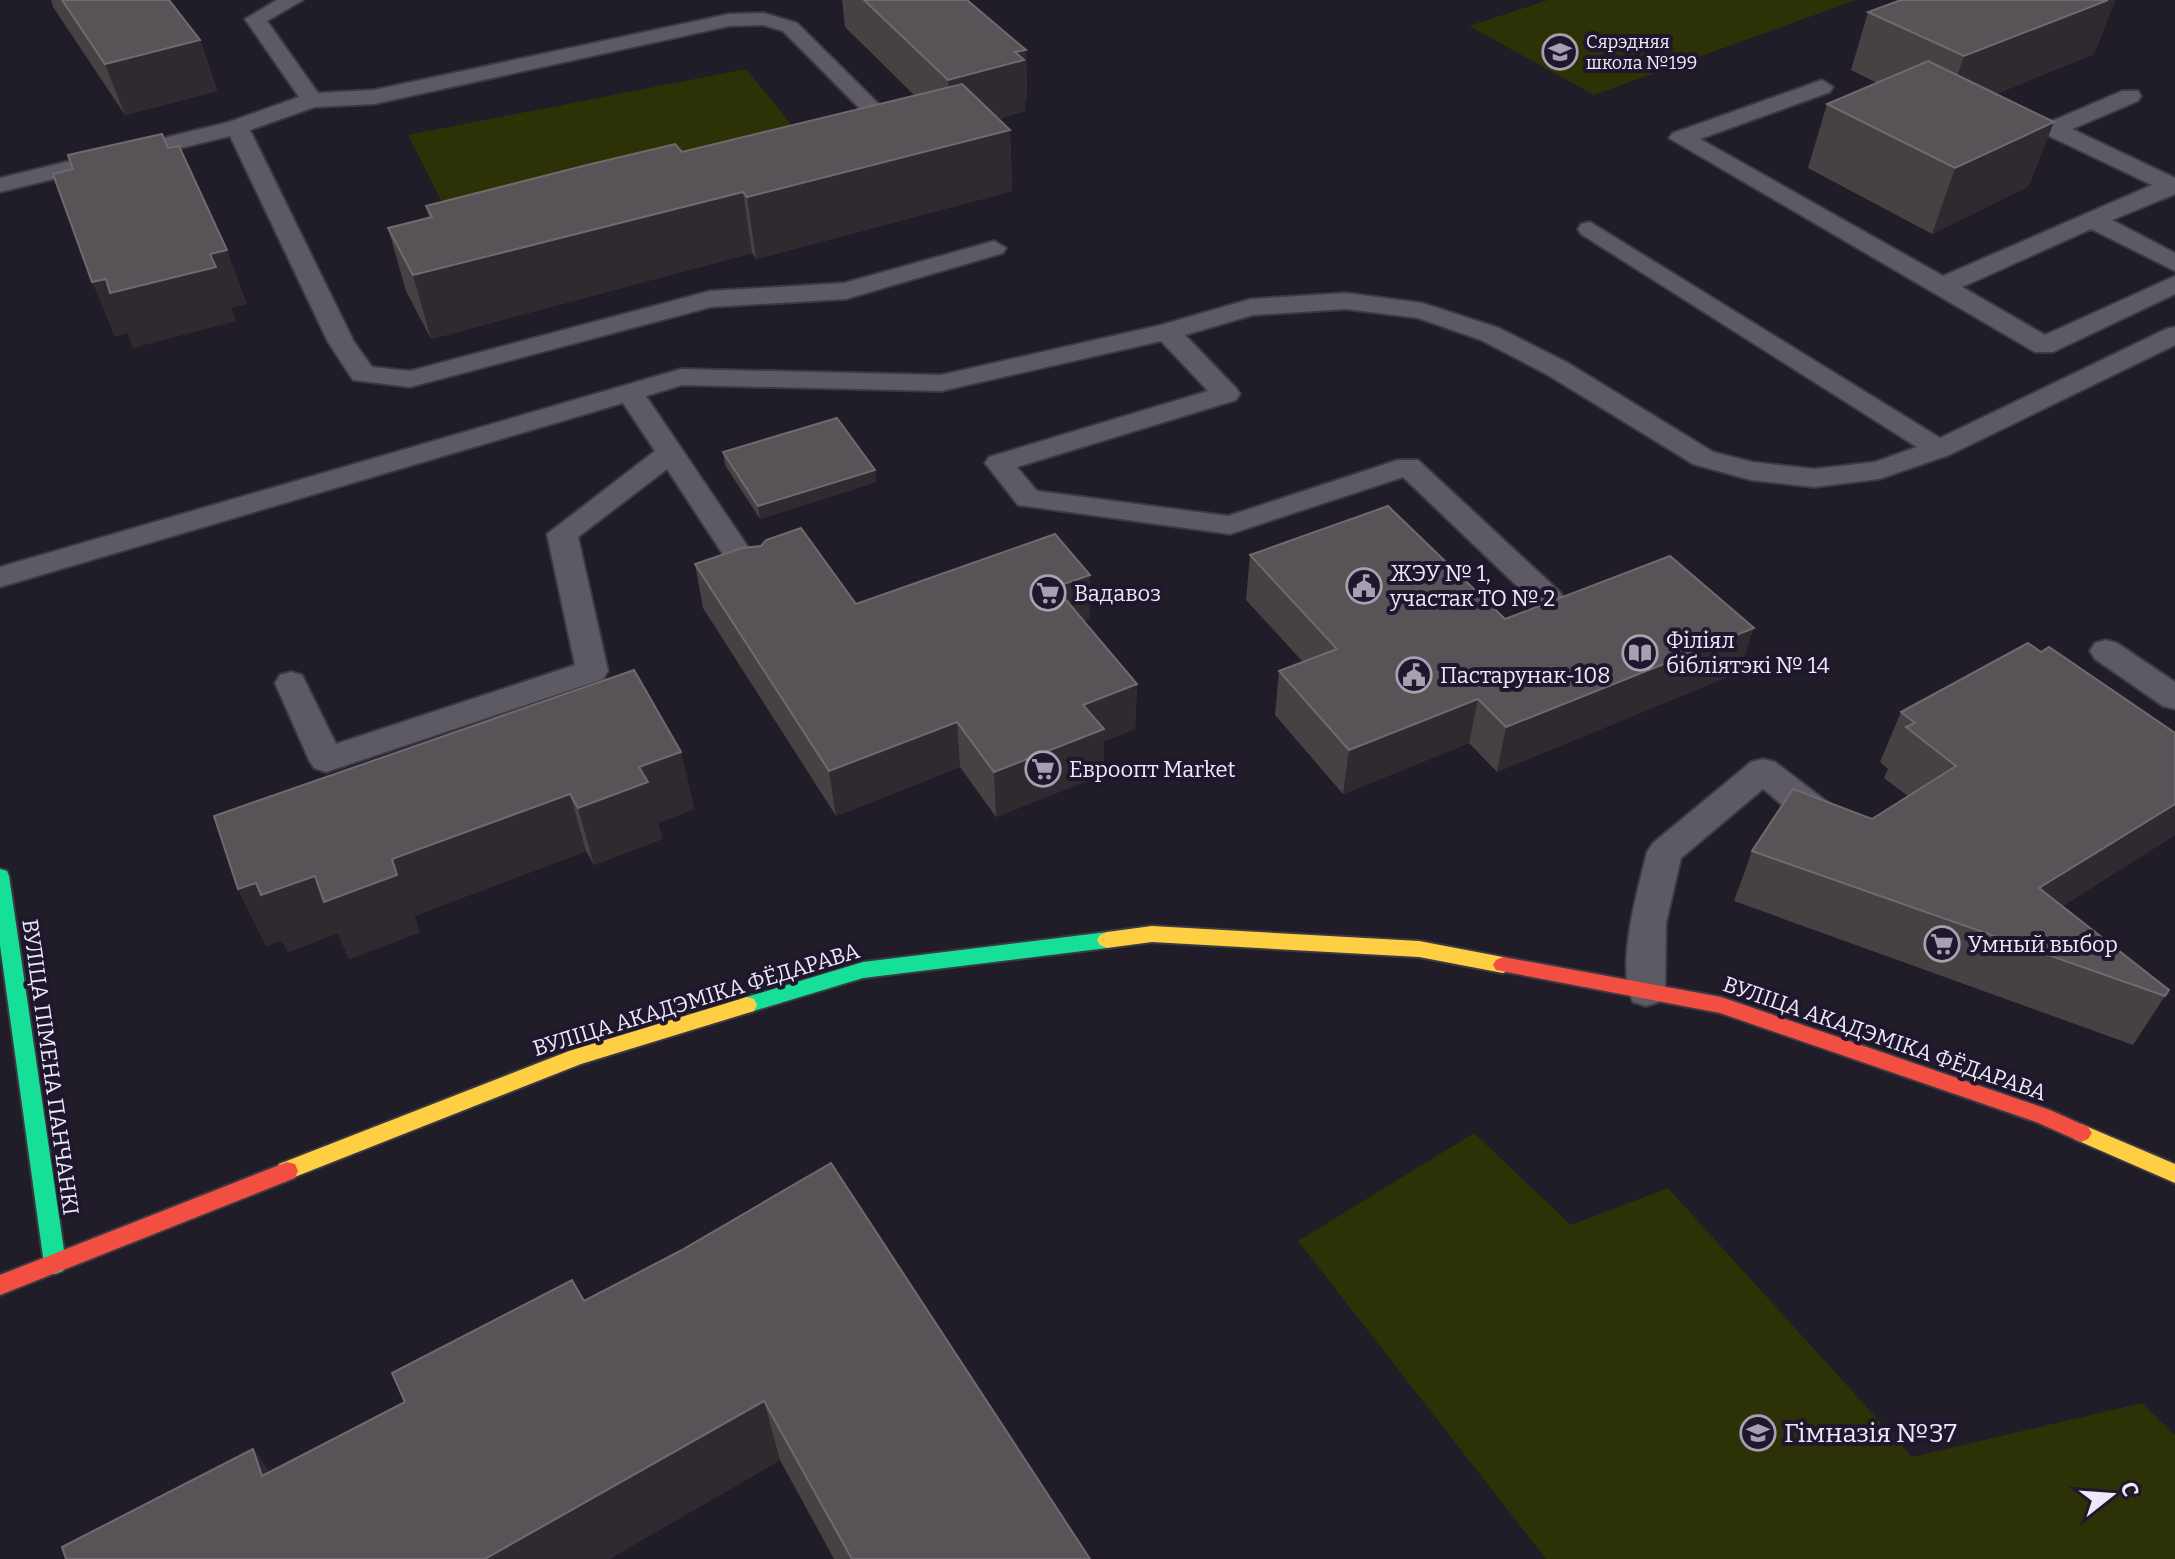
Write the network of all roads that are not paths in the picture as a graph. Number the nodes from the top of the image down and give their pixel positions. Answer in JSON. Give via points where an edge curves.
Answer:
{"nodes":[{"id":1,"x":293,"y":0,"type":"edge"},
{"id":2,"x":1822,"y":87,"type":"dead end"},
{"id":3,"x":2130,"y":96,"type":"dead end"},
{"id":4,"x":312,"y":100,"type":"junction"},
{"id":5,"x":237,"y":127,"type":"junction"},
{"id":6,"x":893,"y":129,"type":"edge"},
{"id":7,"x":0,"y":185,"type":"edge"},
{"id":8,"x":2173,"y":186,"type":"edge"},
{"id":9,"x":2092,"y":220,"type":"junction"},
{"id":10,"x":1590,"y":229,"type":"dead end"},
{"id":11,"x":994,"y":248,"type":"dead end"},
{"id":12,"x":2175,"y":263,"type":"edge"},
{"id":13,"x":2175,"y":284,"type":"edge"},
{"id":14,"x":1942,"y":286,"type":"junction"},
{"id":15,"x":1167,"y":332,"type":"junction"},
{"id":16,"x":2175,"y":335,"type":"edge"},
{"id":17,"x":630,"y":392,"type":"junction"},
{"id":18,"x":1939,"y":449,"type":"junction"},
{"id":19,"x":670,"y":453,"type":"junction"},
{"id":20,"x":0,"y":577,"type":"edge"},
{"id":21,"x":756,"y":581,"type":"edge"},
{"id":22,"x":1549,"y":599,"type":"edge"},
{"id":23,"x":2106,"y":651,"type":"dead end"},
{"id":24,"x":291,"y":683,"type":"dead end"},
{"id":25,"x":2175,"y":698,"type":"edge"},
{"id":26,"x":1829,"y":821,"type":"edge"},
{"id":27,"x":0,"y":876,"type":"edge"},
{"id":28,"x":1646,"y":991,"type":"junction"},
{"id":29,"x":2175,"y":1174,"type":"edge"},
{"id":30,"x":55,"y":1264,"type":"junction"},
{"id":31,"x":0,"y":1285,"type":"edge"}],
"edges":[{"from":1,"to":4,"type":"lane","via":[[255,19]]},
{"from":2,"to":14,"type":"lane","via":[[1681,138]]},
{"from":3,"to":8,"type":"lane","via":[[2053,129]]},
{"from":4,"to":5,"type":"lane"},
{"from":4,"to":6,"type":"lane","via":[[374,97],[729,20],[764,19],[790,27]]},
{"from":5,"to":7,"type":"lane"},
{"from":5,"to":11,"type":"lane","via":[[341,342],[363,374],[410,379],[710,299],[846,291]]},
{"from":8,"to":9,"type":"lane"},
{"from":9,"to":12,"type":"lane"},
{"from":9,"to":14,"type":"lane"},
{"from":10,"to":18,"type":"lane"},
{"from":13,"to":14,"type":"lane","via":[[2044,346]]},
{"from":15,"to":17,"type":"lane","via":[[941,383],[681,377]]},
{"from":15,"to":18,"type":"lane","via":[[1251,307],[1346,301],[1422,311],[1490,334],[1558,369],[1703,458],[1751,471],[1814,478],[1879,470]]},
{"from":15,"to":22,"type":"lane","via":[[1226,394],[999,463],[1028,499],[1230,525],[1408,466]]},
{"from":16,"to":18,"type":"lane"},
{"from":17,"to":19,"type":"lane"},
{"from":17,"to":20,"type":"lane"},
{"from":19,"to":21,"type":"lane"},
{"from":19,"to":24,"type":"lane","via":[[562,534],[592,671],[326,760]]},
{"from":23,"to":25,"type":"lane"},
{"from":26,"to":28,"type":"lane","via":[[1763,771],[1665,852],[1648,923]]},
{"from":27,"to":30,"type":"street","name":"ВУЛІЦА ПІМЕНА ПАНЧАНКІ"},
{"from":28,"to":29,"type":"street","name":"ВУЛІЦА АКАДЭМІКА ФЁДАРАВА","via":[[1721,1005],[2043,1116]]},
{"from":28,"to":30,"type":"street","name":"ВУЛІЦА АКАДЭМІКА ФЁДАРАВА","via":[[1419,949],[1152,934],[863,970],[576,1057]]},
{"from":30,"to":31,"type":"street","name":"ВУЛІЦА АКАДЭМІКА ФЁДАРАВА"}]}
